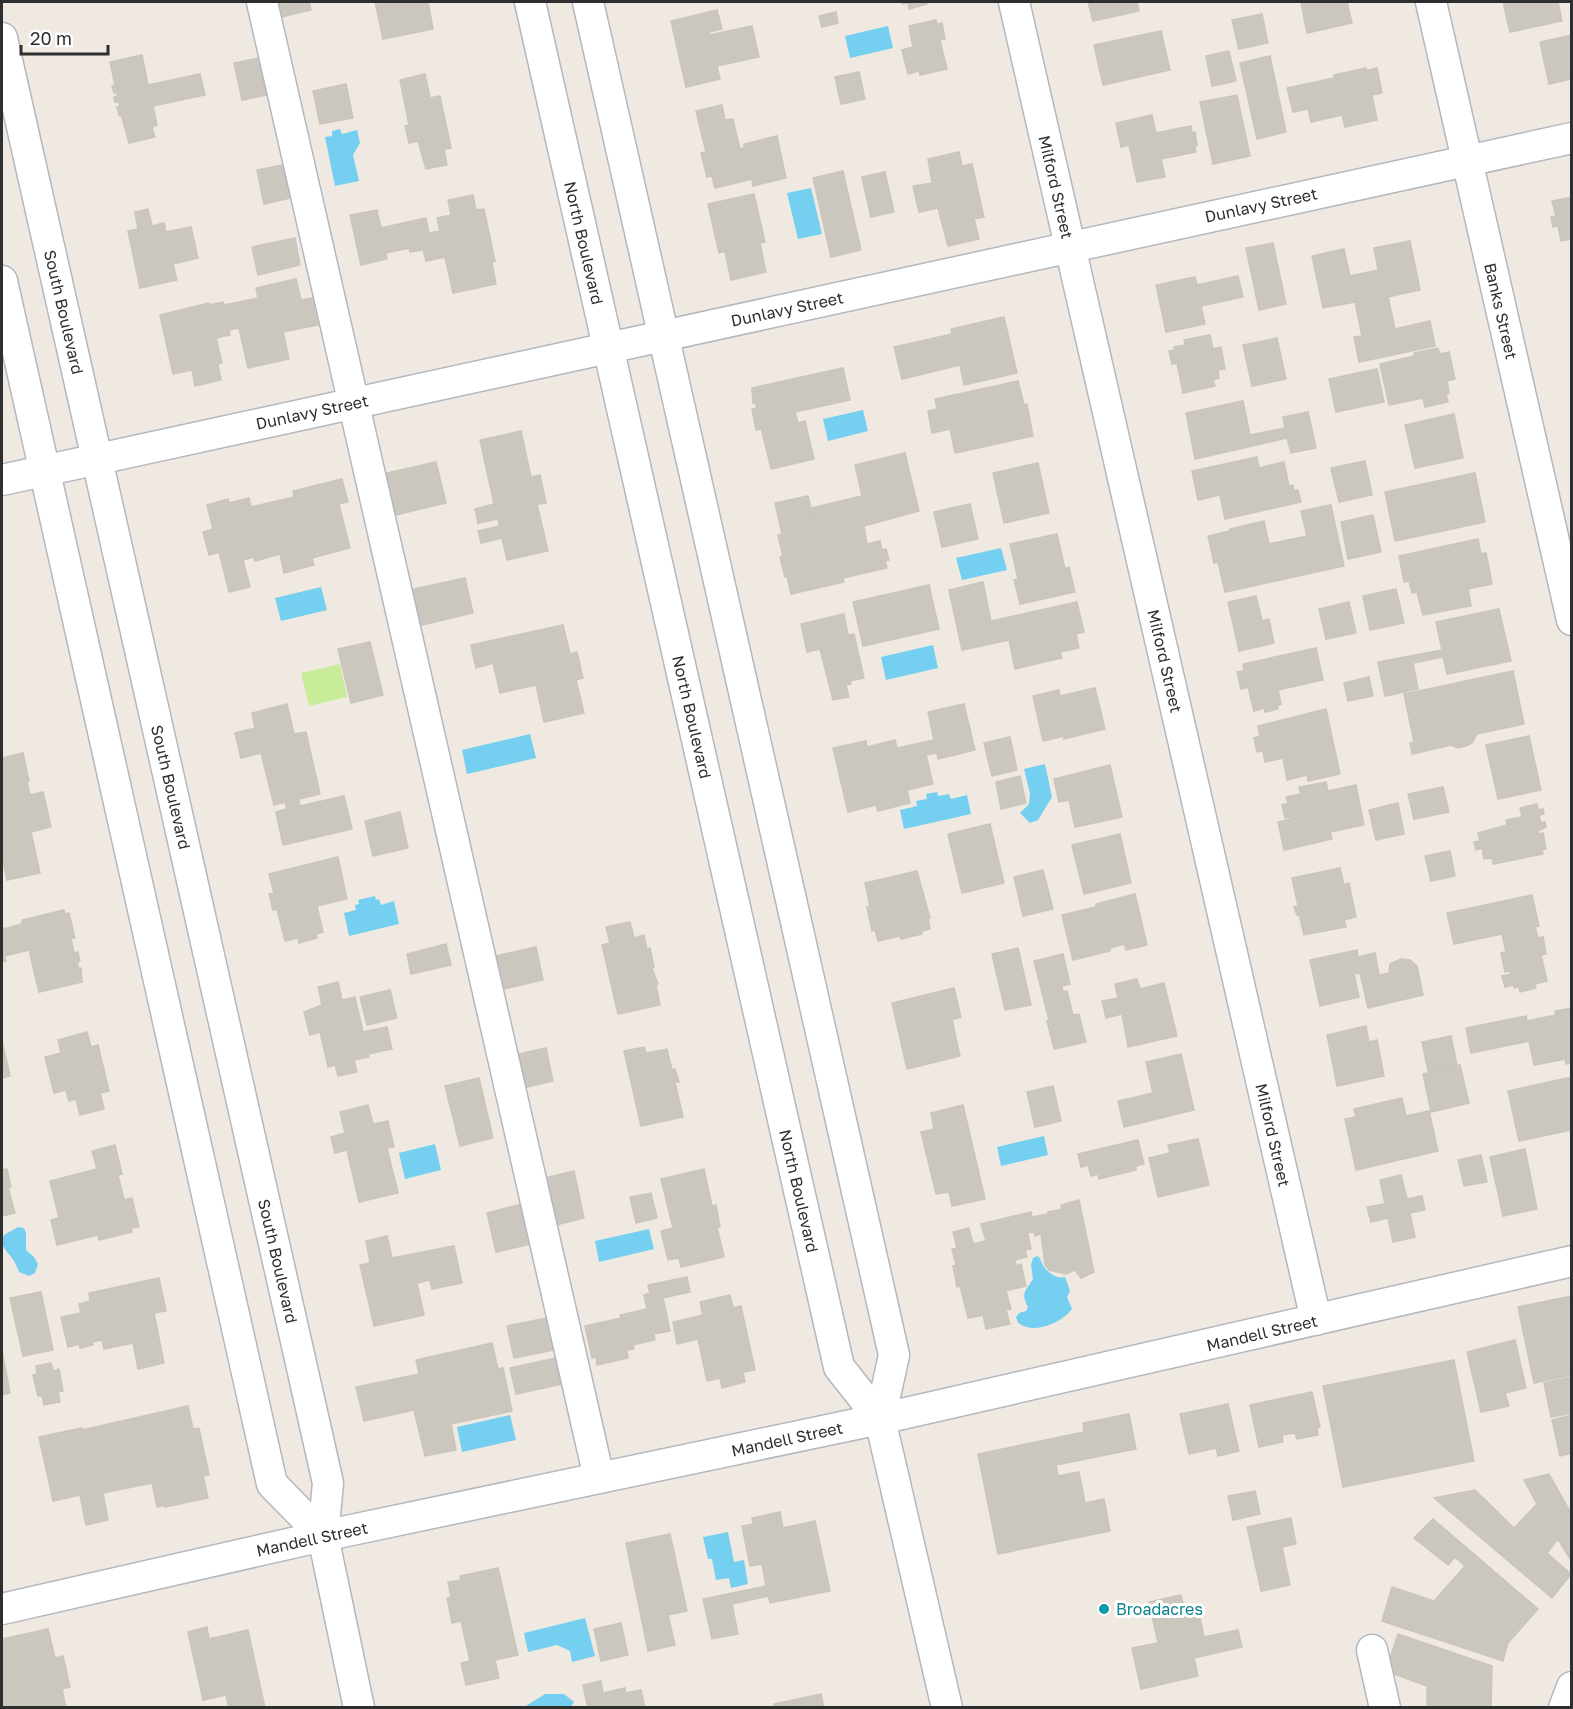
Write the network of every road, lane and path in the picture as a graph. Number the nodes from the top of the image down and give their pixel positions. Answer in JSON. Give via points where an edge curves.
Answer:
{"nodes":[{"id":1,"x":262,"y":2,"type":"edge"},
{"id":2,"x":530,"y":2,"type":"edge"},
{"id":3,"x":588,"y":2,"type":"edge"},
{"id":4,"x":1014,"y":2,"type":"edge"},
{"id":5,"x":1431,"y":2,"type":"edge"},
{"id":6,"x":2,"y":38,"type":"edge"},
{"id":7,"x":1572,"y":138,"type":"edge"},
{"id":8,"x":1467,"y":161,"type":"junction"},
{"id":9,"x":1070,"y":247,"type":"junction"},
{"id":10,"x":2,"y":281,"type":"edge"},
{"id":11,"x":663,"y":336,"type":"junction"},
{"id":12,"x":608,"y":348,"type":"junction"},
{"id":13,"x":355,"y":403,"type":"junction"},
{"id":14,"x":97,"y":459,"type":"junction"},
{"id":15,"x":43,"y":471,"type":"junction"},
{"id":16,"x":2,"y":480,"type":"edge"},
{"id":17,"x":1572,"y":620,"type":"edge"},
{"id":18,"x":1572,"y":1261,"type":"edge"},
{"id":19,"x":1316,"y":1320,"type":"junction"},
{"id":20,"x":880,"y":1419,"type":"junction"},
{"id":21,"x":599,"y":1478,"type":"junction"},
{"id":22,"x":323,"y":1536,"type":"junction"},
{"id":23,"x":2,"y":1610,"type":"edge"},
{"id":24,"x":1372,"y":1650,"type":"dead end"},
{"id":25,"x":1572,"y":1688,"type":"edge"},
{"id":26,"x":359,"y":1707,"type":"edge"},
{"id":27,"x":948,"y":1707,"type":"edge"},
{"id":28,"x":1385,"y":1707,"type":"edge"},
{"id":29,"x":1564,"y":1707,"type":"edge"}],
"edges":[{"from":1,"to":13,"type":"street"},
{"from":2,"to":12,"type":"street","name":"North Boulevard"},
{"from":3,"to":11,"type":"street","name":"North Boulevard"},
{"from":4,"to":9,"type":"street","name":"Milford Street"},
{"from":5,"to":8,"type":"street","name":"Banks Street"},
{"from":6,"to":14,"type":"street","name":"South Boulevard"},
{"from":7,"to":8,"type":"street","name":"Dunlavy Street"},
{"from":8,"to":9,"type":"street","name":"Dunlavy Street"},
{"from":8,"to":17,"type":"street","name":"Banks Street"},
{"from":9,"to":11,"type":"street","name":"Dunlavy Street"},
{"from":9,"to":19,"type":"street","name":"Milford Street"},
{"from":10,"to":15,"type":"street"},
{"from":11,"to":12,"type":"street","name":"Dunlavy Street"},
{"from":11,"to":20,"type":"street","name":"North Boulevard","via":[[894,1354]]},
{"from":12,"to":13,"type":"street","name":"Dunlavy Street"},
{"from":12,"to":20,"type":"street","name":"North Boulevard","via":[[839,1367]]},
{"from":13,"to":14,"type":"street","name":"Dunlavy Street"},
{"from":13,"to":21,"type":"street"},
{"from":14,"to":15,"type":"street","name":"Dunlavy Street"},
{"from":14,"to":22,"type":"street","name":"South Boulevard","via":[[328,1483]]},
{"from":15,"to":16,"type":"street","name":"Dunlavy Street"},
{"from":15,"to":22,"type":"street","via":[[272,1484]]},
{"from":18,"to":19,"type":"street","name":"Mandell Street"},
{"from":19,"to":20,"type":"street","name":"Mandell Street"},
{"from":20,"to":21,"type":"street","name":"Mandell Street"},
{"from":20,"to":27,"type":"street","name":"North Boulevard"},
{"from":21,"to":22,"type":"street","name":"Mandell Street"},
{"from":22,"to":23,"type":"street","name":"Mandell Street"},
{"from":22,"to":26,"type":"street","name":"South Boulevard"},
{"from":24,"to":28,"type":"street"},
{"from":25,"to":29,"type":"street"}]}
